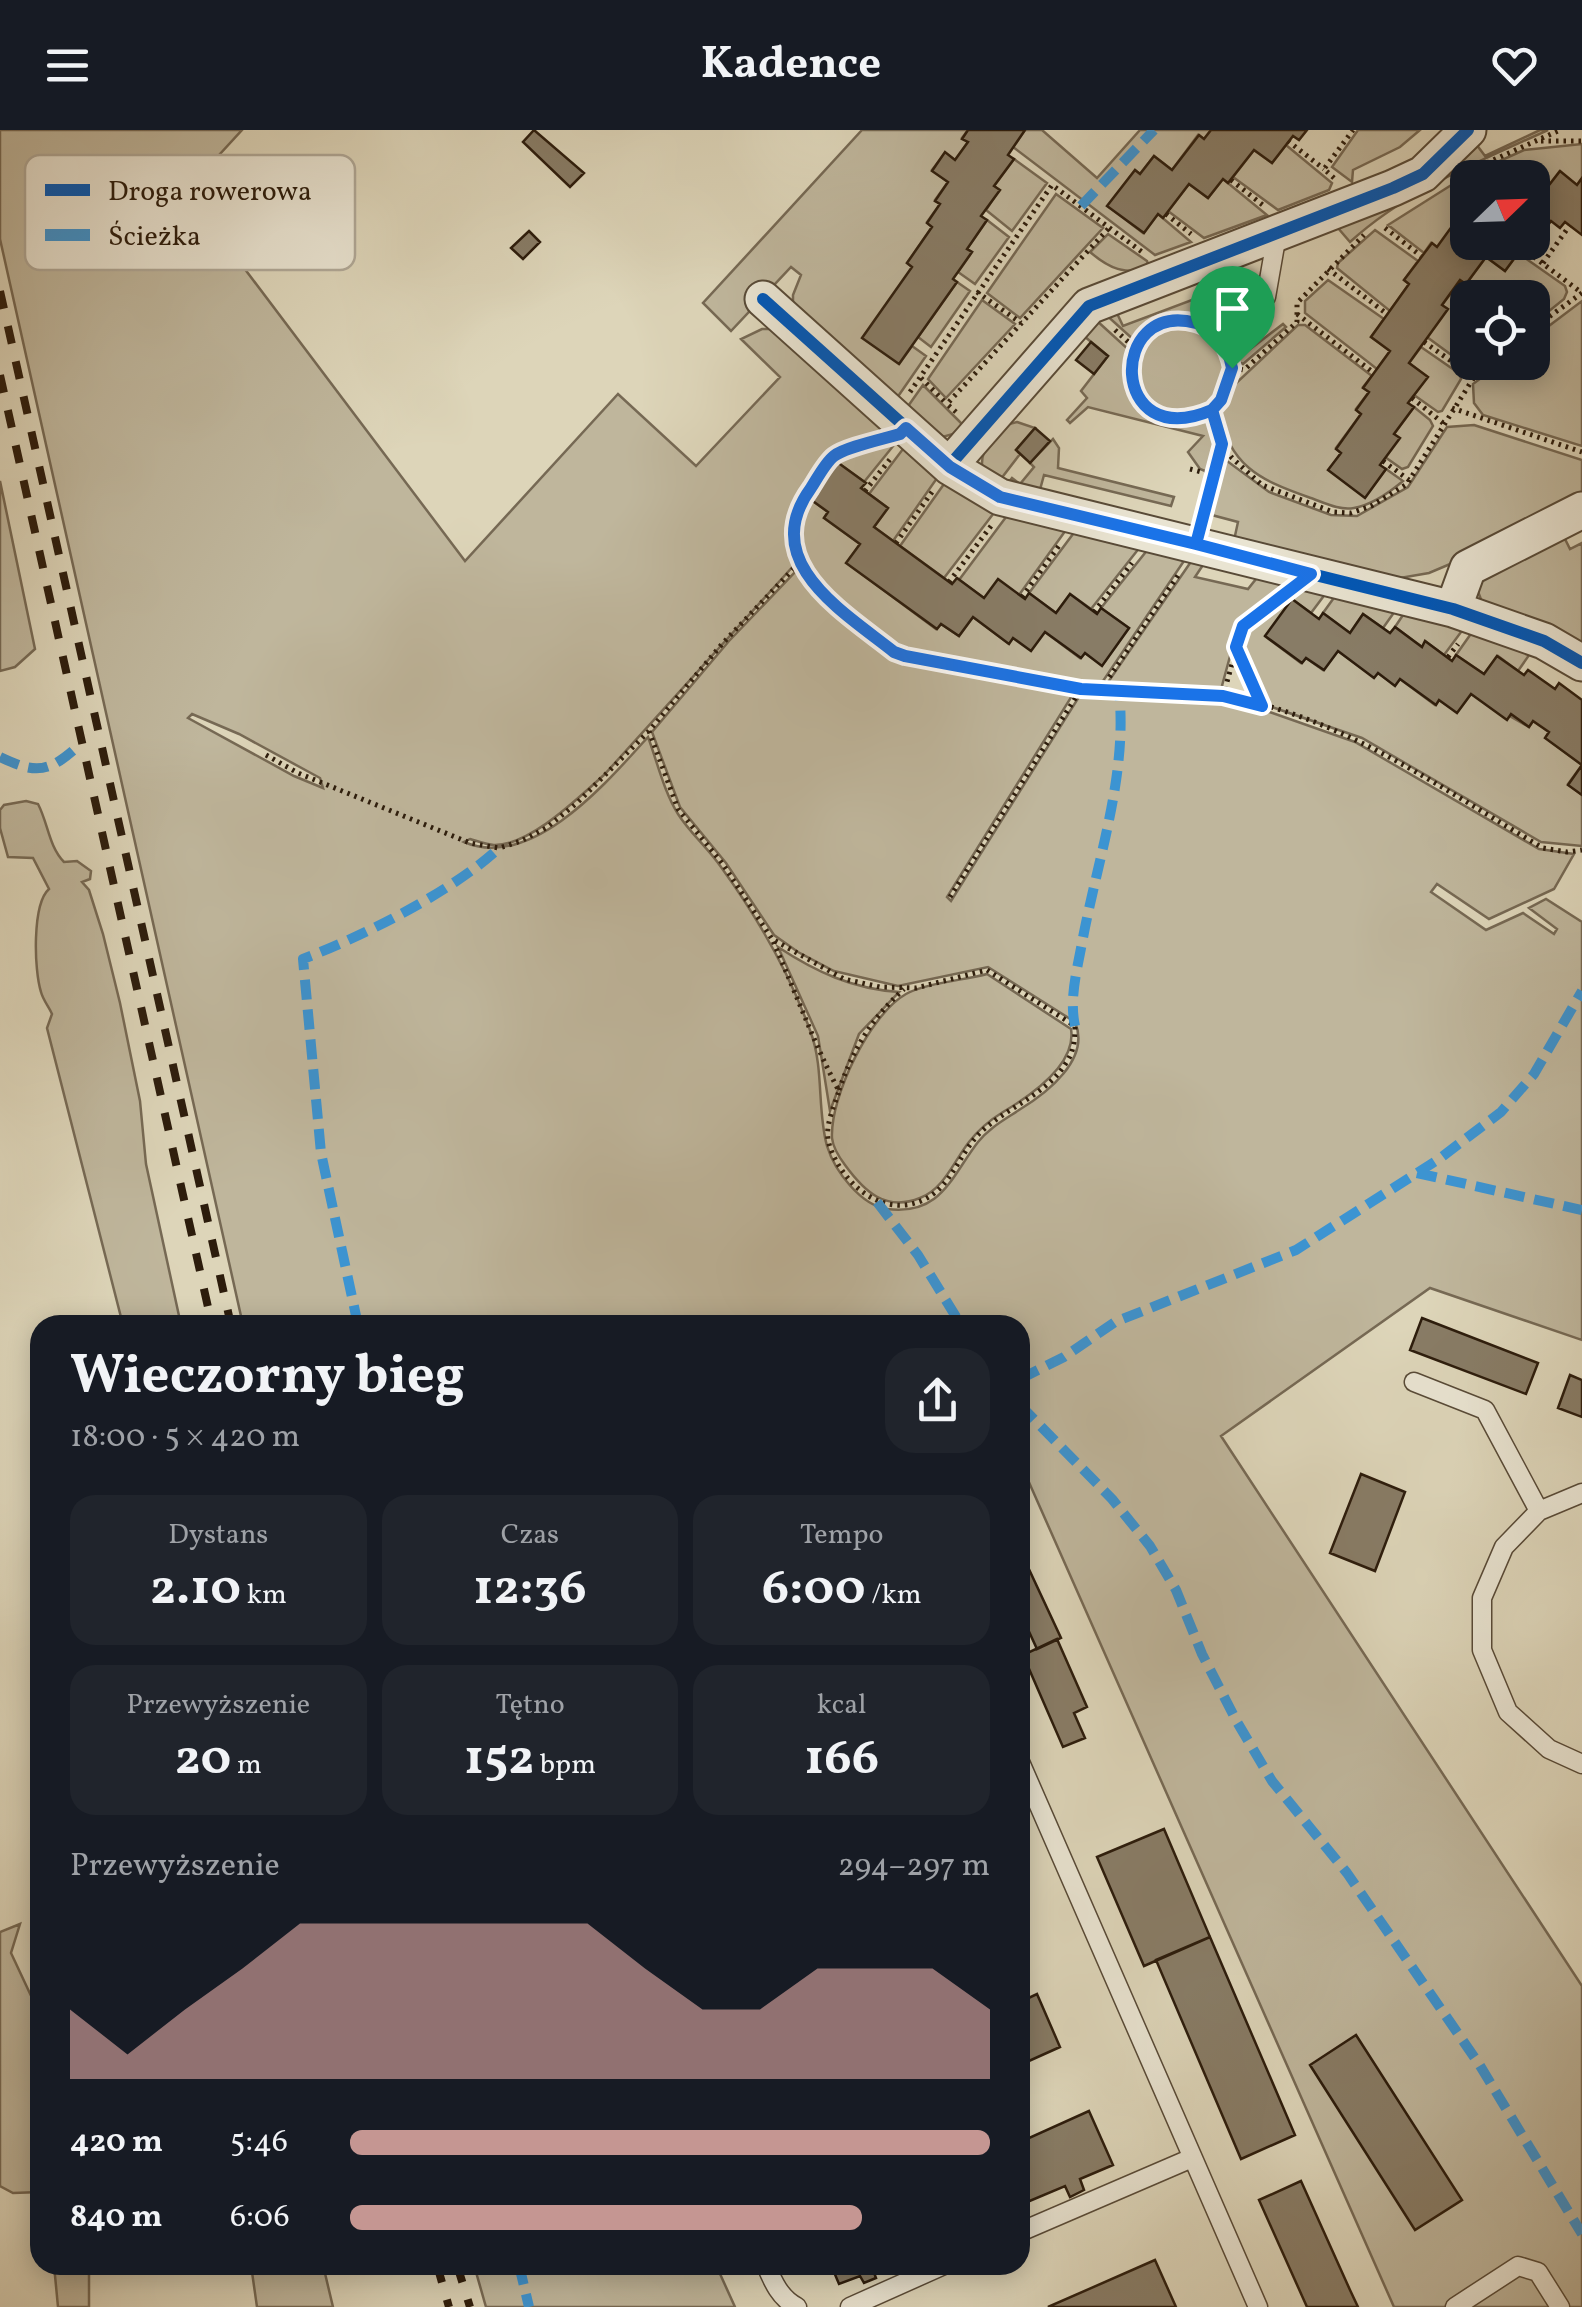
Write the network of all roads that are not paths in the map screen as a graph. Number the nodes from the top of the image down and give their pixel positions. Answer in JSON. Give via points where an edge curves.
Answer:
{"nodes":[{"id":1,"x":1468,"y":130,"type":"edge"},
{"id":2,"x":1276,"y":224,"type":"junction"},
{"id":3,"x":763,"y":299,"type":"dead end"},
{"id":4,"x":1231,"y":327,"type":"dead end"},
{"id":5,"x":949,"y":467,"type":"junction"},
{"id":6,"x":1582,"y":510,"type":"edge"},
{"id":7,"x":1453,"y":609,"type":"junction"},
{"id":8,"x":1582,"y":663,"type":"edge"},
{"id":9,"x":1414,"y":1382,"type":"dead end"},
{"id":10,"x":1582,"y":1492,"type":"edge"},
{"id":11,"x":1539,"y":1511,"type":"junction"},
{"id":12,"x":1582,"y":1764,"type":"edge"},
{"id":13,"x":1030,"y":1785,"type":"edge"},
{"id":14,"x":1192,"y":2158,"type":"junction"},
{"id":15,"x":1030,"y":2228,"type":"edge"},
{"id":16,"x":770,"y":2275,"type":"edge"},
{"id":17,"x":922,"y":2275,"type":"edge"},
{"id":18,"x":796,"y":2307,"type":"edge"},
{"id":19,"x":850,"y":2307,"type":"edge"},
{"id":20,"x":1258,"y":2307,"type":"edge"},
{"id":21,"x":1455,"y":2307,"type":"edge"},
{"id":22,"x":1560,"y":2307,"type":"edge"}],
"edges":[{"from":1,"to":2,"type":"street","via":[[1423,174]]},
{"from":2,"to":4,"type":"lane","via":[[1266,297]]},
{"from":2,"to":5,"type":"street","via":[[1089,306]]},
{"from":3,"to":5,"type":"street"},
{"from":5,"to":7,"type":"street","via":[[1000,497]]},
{"from":6,"to":7,"type":"street","via":[[1468,568]]},
{"from":7,"to":8,"type":"street","via":[[1544,641]]},
{"from":9,"to":11,"type":"lane","via":[[1485,1410]]},
{"from":10,"to":11,"type":"lane"},
{"from":11,"to":12,"type":"lane","via":[[1504,1548],[1482,1598],[1482,1650],[1508,1712],[1549,1749]]},
{"from":13,"to":14,"type":"lane"},
{"from":14,"to":15,"type":"lane"},
{"from":14,"to":20,"type":"lane"},
{"from":16,"to":18,"type":"lane"},
{"from":17,"to":19,"type":"lane"},
{"from":21,"to":22,"type":"lane","via":[[1518,2266],[1538,2272]]}]}
